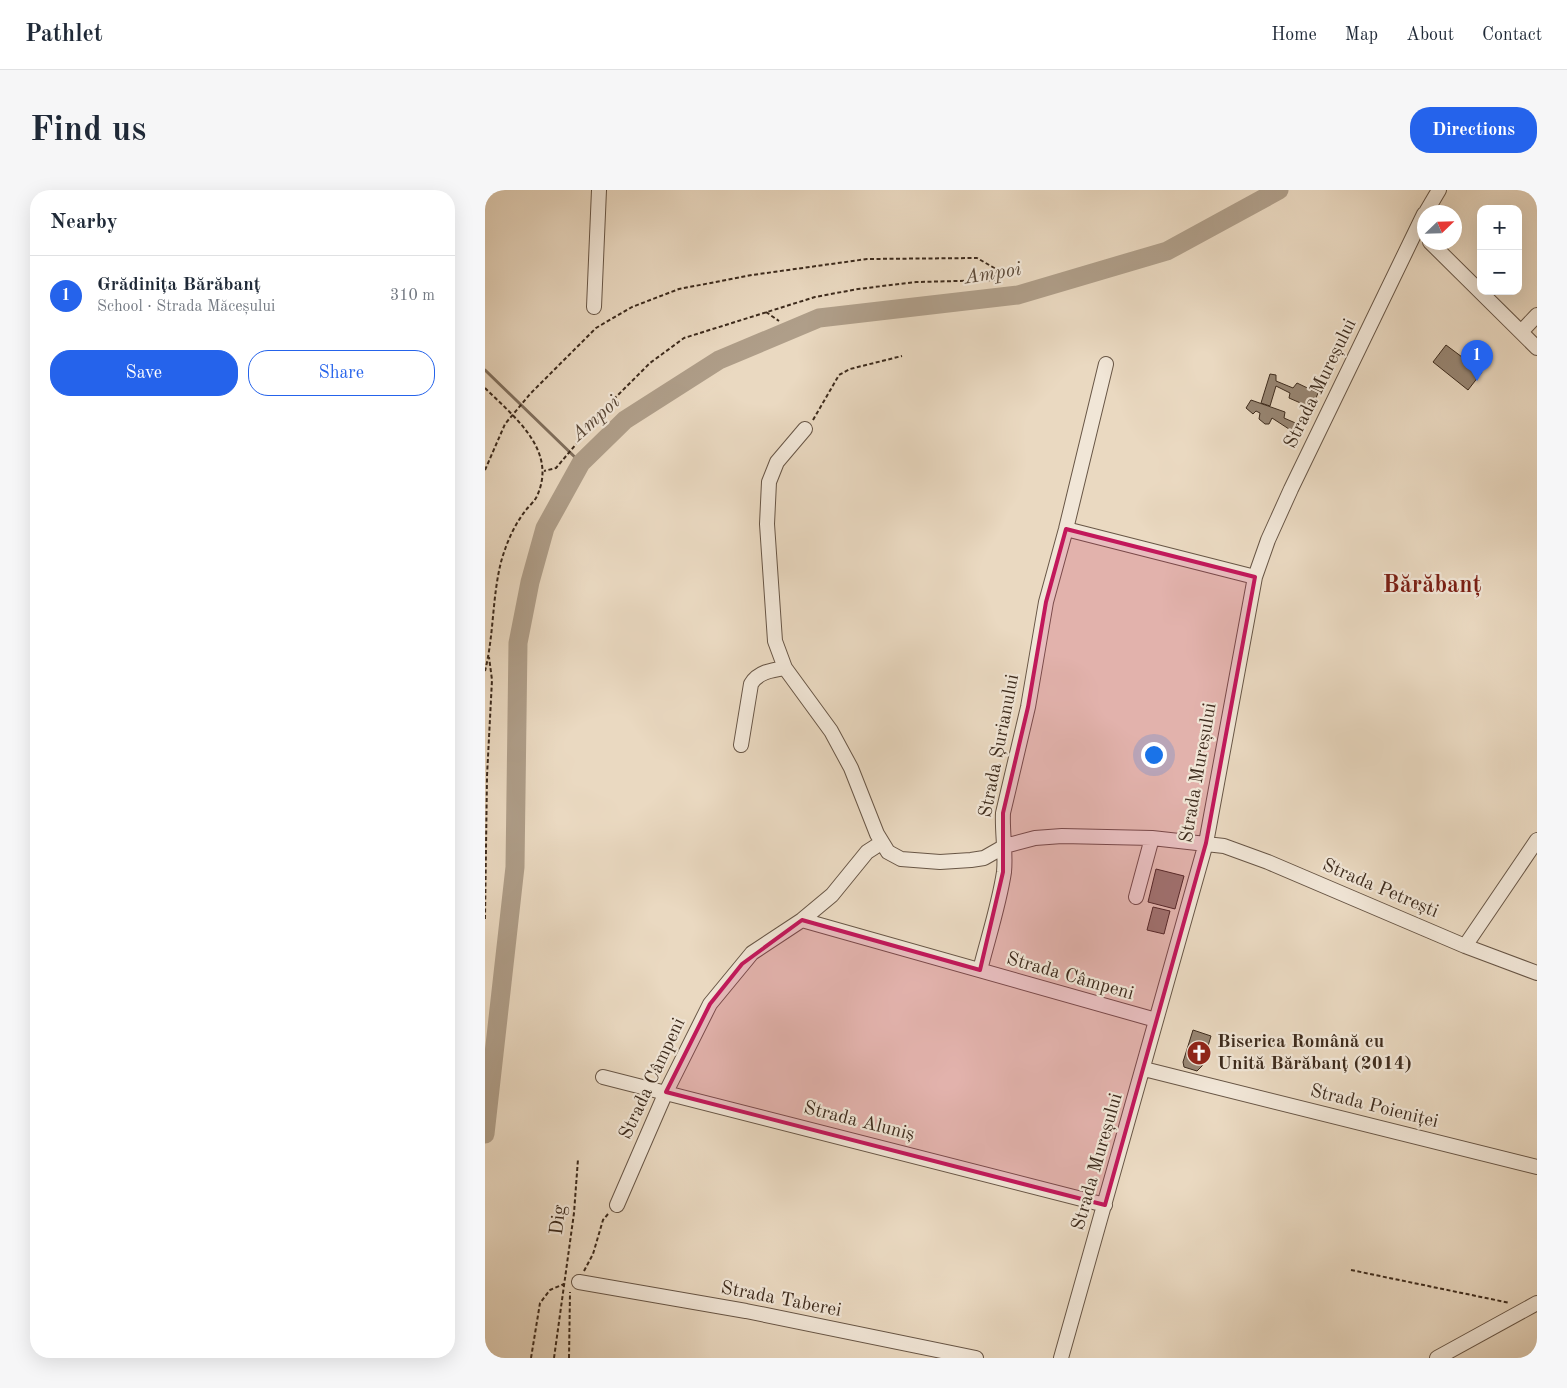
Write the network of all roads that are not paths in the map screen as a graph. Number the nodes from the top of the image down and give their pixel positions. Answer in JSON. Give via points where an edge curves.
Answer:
{"nodes":[{"id":1,"x":599,"y":190,"type":"edge"},
{"id":2,"x":1439,"y":190,"type":"edge"},
{"id":3,"x":1430,"y":205,"type":"edge"},
{"id":4,"x":1417,"y":240,"type":"edge"},
{"id":5,"x":1438,"y":250,"type":"edge"},
{"id":6,"x":594,"y":307,"type":"dead end"},
{"id":7,"x":1537,"y":315,"type":"edge"},
{"id":8,"x":1521,"y":332,"type":"junction"},
{"id":9,"x":1537,"y":348,"type":"edge"},
{"id":10,"x":1106,"y":364,"type":"dead end"},
{"id":11,"x":805,"y":429,"type":"road end"},
{"id":12,"x":1066,"y":529,"type":"junction"},
{"id":13,"x":1255,"y":577,"type":"junction"},
{"id":14,"x":785,"y":668,"type":"junction"},
{"id":15,"x":741,"y":745,"type":"dead end"},
{"id":16,"x":1152,"y":838,"type":"junction"},
{"id":17,"x":1537,"y":840,"type":"edge"},
{"id":18,"x":881,"y":843,"type":"junction"},
{"id":19,"x":1206,"y":843,"type":"junction"},
{"id":20,"x":1005,"y":846,"type":"junction"},
{"id":21,"x":1136,"y":897,"type":"dead end"},
{"id":22,"x":802,"y":920,"type":"junction"},
{"id":23,"x":1465,"y":946,"type":"junction"},
{"id":24,"x":979,"y":970,"type":"junction"},
{"id":25,"x":1537,"y":973,"type":"edge"},
{"id":26,"x":1156,"y":1020,"type":"junction"},
{"id":27,"x":1144,"y":1069,"type":"junction"},
{"id":28,"x":603,"y":1076,"type":"dead end"},
{"id":29,"x":666,"y":1092,"type":"junction"},
{"id":30,"x":1537,"y":1167,"type":"edge"},
{"id":31,"x":617,"y":1205,"type":"road end"},
{"id":32,"x":1105,"y":1205,"type":"junction"},
{"id":33,"x":579,"y":1282,"type":"road end"},
{"id":34,"x":1537,"y":1303,"type":"edge"},
{"id":35,"x":943,"y":1354,"type":"edge"},
{"id":36,"x":976,"y":1358,"type":"edge"},
{"id":37,"x":1061,"y":1358,"type":"edge"},
{"id":38,"x":1437,"y":1358,"type":"edge"}],
"edges":[{"from":1,"to":6,"type":"street"},
{"from":2,"to":3,"type":"street","name":"Strada Mureșului"},
{"from":4,"to":13,"type":"street","name":"Strada Mureșului","via":[[1291,489]]},
{"from":5,"to":8,"type":"street"},
{"from":7,"to":8,"type":"street"},
{"from":8,"to":9,"type":"street"},
{"from":10,"to":12,"type":"street","name":"Strada Șurianului"},
{"from":11,"to":14,"type":"street","via":[[777,462],[766,501],[772,626]]},
{"from":12,"to":13,"type":"street"},
{"from":12,"to":20,"type":"street","name":"Strada Șurianului","via":[[1046,602],[1028,707],[1003,813]]},
{"from":13,"to":19,"type":"street","name":"Strada Mureșului"},
{"from":14,"to":15,"type":"street","via":[[762,674],[751,684]]},
{"from":14,"to":18,"type":"street","via":[[831,731],[851,768]]},
{"from":16,"to":19,"type":"street","name":"Strada Petrești"},
{"from":16,"to":20,"type":"street","name":"Strada Petrești","via":[[1062,836],[1035,838]]},
{"from":16,"to":21,"type":"street"},
{"from":17,"to":23,"type":"street"},
{"from":18,"to":20,"type":"street","name":"Strada Petrești","via":[[888,852],[901,859],[940,862],[984,858]]},
{"from":18,"to":22,"type":"street","name":"Strada Câmpeni","via":[[867,852],[831,895]]},
{"from":19,"to":23,"type":"street","name":"Strada Petrești","via":[[1238,850]]},
{"from":19,"to":26,"type":"street","name":"Strada Mureșului"},
{"from":20,"to":24,"type":"street","name":"Strada Șurianului","via":[[1003,872]]},
{"from":22,"to":24,"type":"street","name":"Strada Câmpeni"},
{"from":22,"to":29,"type":"street","name":"Strada Câmpeni","via":[[752,953],[736,970],[710,1004]]},
{"from":23,"to":25,"type":"street","name":"Strada Petrești"},
{"from":24,"to":26,"type":"street","name":"Strada Câmpeni"},
{"from":26,"to":27,"type":"street","name":"Strada Mureșului"},
{"from":27,"to":30,"type":"street","name":"Strada Poieniței"},
{"from":27,"to":32,"type":"street","name":"Strada Mureșului"},
{"from":28,"to":29,"type":"street","name":"Strada Aluniș"},
{"from":29,"to":31,"type":"street","name":"Strada Câmpeni"},
{"from":29,"to":32,"type":"street","name":"Strada Aluniș"},
{"from":32,"to":37,"type":"street","name":"Strada Mureșului"},
{"from":33,"to":35,"type":"street","name":"Strada Taberei","via":[[746,1311]]},
{"from":34,"to":38,"type":"street"},
{"from":35,"to":36,"type":"street","name":"Strada Taberei"}]}
